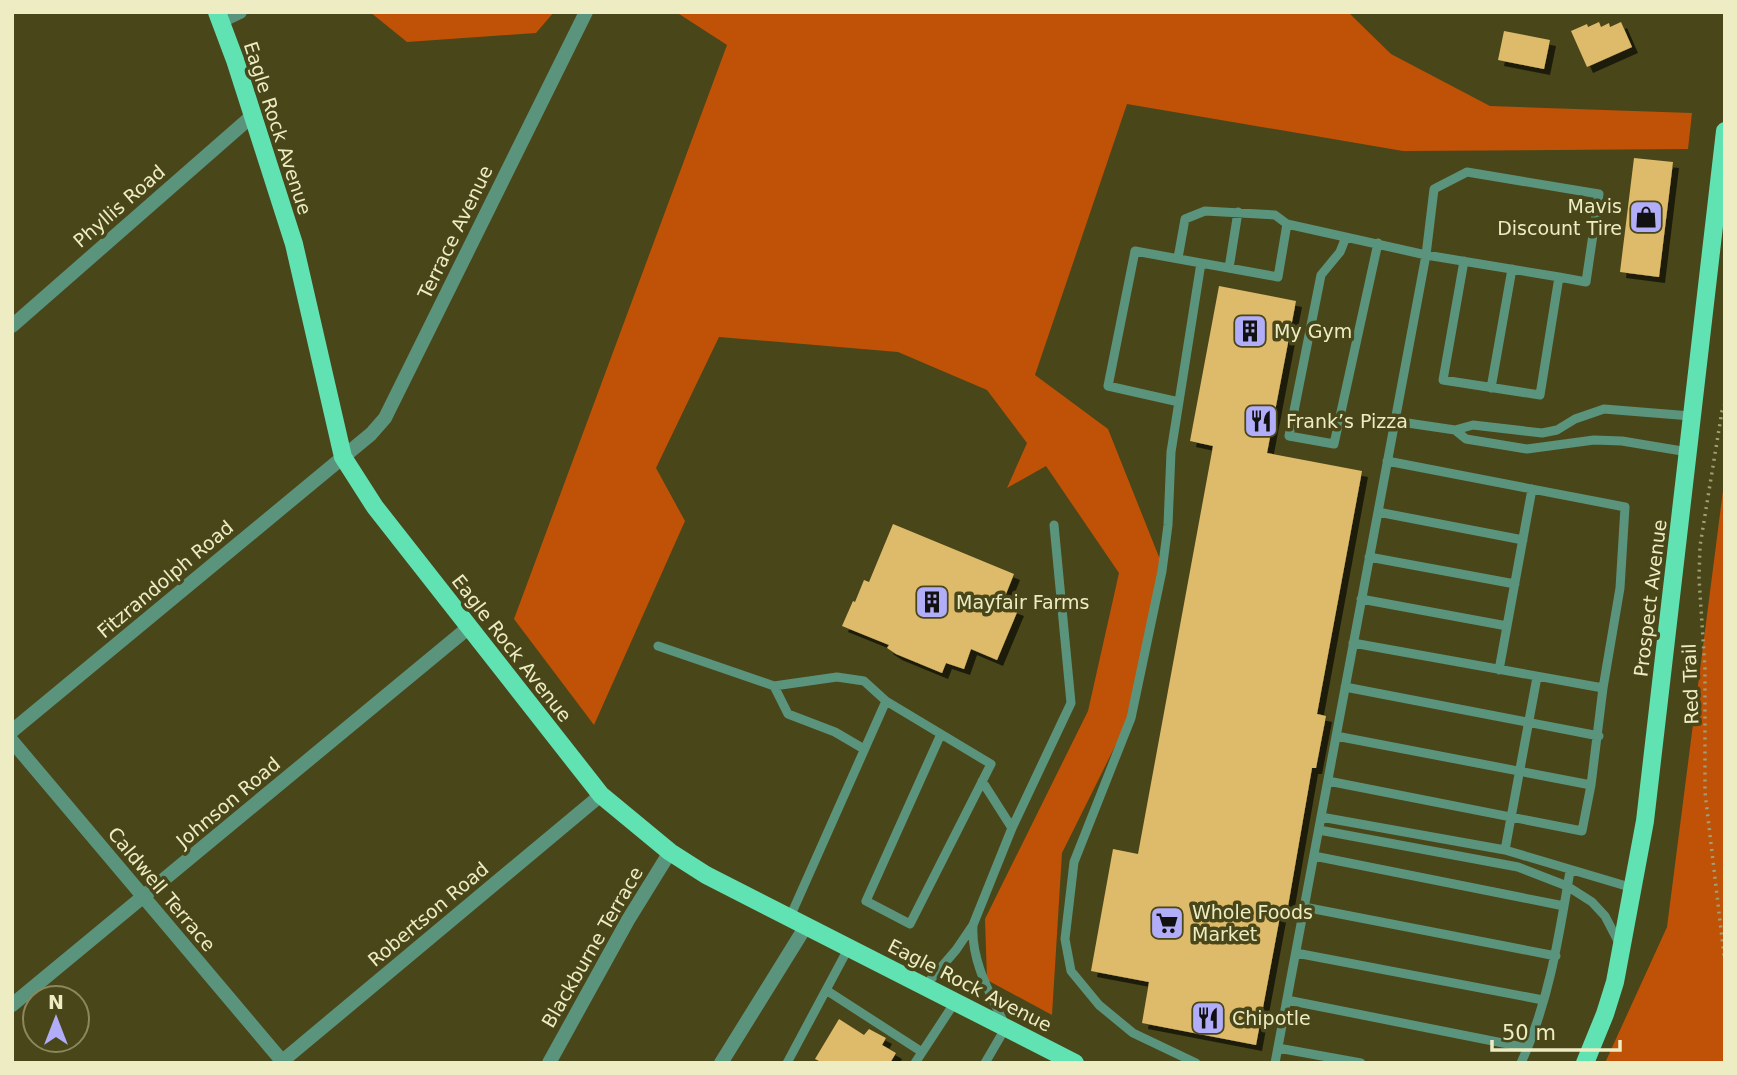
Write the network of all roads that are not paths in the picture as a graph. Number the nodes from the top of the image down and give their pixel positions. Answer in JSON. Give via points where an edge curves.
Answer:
{"nodes":[{"id":1,"x":240,"y":12,"type":"edge"},
{"id":2,"x":586,"y":12,"type":"edge"},
{"id":3,"x":219,"y":17,"type":"edge"},
{"id":4,"x":252,"y":116,"type":"junction"},
{"id":5,"x":1725,"y":131,"type":"edge"},
{"id":6,"x":1238,"y":212,"type":"junction"},
{"id":7,"x":1287,"y":224,"type":"junction"},
{"id":8,"x":1346,"y":237,"type":"junction"},
{"id":9,"x":1378,"y":243,"type":"junction"},
{"id":10,"x":1426,"y":255,"type":"junction"},
{"id":11,"x":1178,"y":258,"type":"junction"},
{"id":12,"x":1464,"y":261,"type":"junction"},
{"id":13,"x":1202,"y":263,"type":"junction"},
{"id":14,"x":1229,"y":268,"type":"junction"},
{"id":15,"x":1512,"y":269,"type":"junction"},
{"id":16,"x":1559,"y":277,"type":"junction"},
{"id":17,"x":12,"y":326,"type":"edge"},
{"id":18,"x":1491,"y":388,"type":"junction"},
{"id":19,"x":1179,"y":402,"type":"junction"},
{"id":20,"x":1691,"y":415,"type":"junction"},
{"id":21,"x":1394,"y":421,"type":"junction"},
{"id":22,"x":1455,"y":430,"type":"junction"},
{"id":23,"x":1688,"y":452,"type":"junction"},
{"id":24,"x":343,"y":457,"type":"junction"},
{"id":25,"x":1387,"y":461,"type":"junction"},
{"id":26,"x":1532,"y":489,"type":"junction"},
{"id":27,"x":1378,"y":512,"type":"junction"},
{"id":28,"x":1054,"y":526,"type":"dead end"},
{"id":29,"x":1523,"y":540,"type":"junction"},
{"id":30,"x":1369,"y":557,"type":"junction"},
{"id":31,"x":1515,"y":584,"type":"junction"},
{"id":32,"x":1361,"y":599,"type":"junction"},
{"id":33,"x":1507,"y":626,"type":"junction"},
{"id":34,"x":468,"y":628,"type":"junction"},
{"id":35,"x":1353,"y":643,"type":"junction"},
{"id":36,"x":658,"y":646,"type":"dead end"},
{"id":37,"x":1499,"y":670,"type":"junction"},
{"id":38,"x":1537,"y":677,"type":"junction"},
{"id":39,"x":774,"y":686,"type":"junction"},
{"id":40,"x":1345,"y":687,"type":"junction"},
{"id":41,"x":1603,"y":688,"type":"junction"},
{"id":42,"x":886,"y":701,"type":"junction"},
{"id":43,"x":1529,"y":723,"type":"junction"},
{"id":44,"x":12,"y":731,"type":"edge"},
{"id":45,"x":941,"y":734,"type":"junction"},
{"id":46,"x":1336,"y":736,"type":"junction"},
{"id":47,"x":1599,"y":736,"type":"junction"},
{"id":48,"x":12,"y":741,"type":"edge"},
{"id":49,"x":864,"y":748,"type":"junction"},
{"id":50,"x":1520,"y":770,"type":"junction"},
{"id":51,"x":982,"y":781,"type":"junction"},
{"id":52,"x":1328,"y":781,"type":"junction"},
{"id":53,"x":1591,"y":785,"type":"junction"},
{"id":54,"x":601,"y":795,"type":"junction"},
{"id":55,"x":1321,"y":817,"type":"junction"},
{"id":56,"x":1511,"y":817,"type":"junction"},
{"id":57,"x":1012,"y":828,"type":"junction"},
{"id":58,"x":1319,"y":830,"type":"junction"},
{"id":59,"x":1505,"y":850,"type":"junction"},
{"id":60,"x":670,"y":852,"type":"junction"},
{"id":61,"x":1314,"y":856,"type":"junction"},
{"id":62,"x":1570,"y":871,"type":"junction"},
{"id":63,"x":1567,"y":886,"type":"junction"},
{"id":64,"x":1634,"y":888,"type":"junction"},
{"id":65,"x":144,"y":897,"type":"junction"},
{"id":66,"x":1564,"y":906,"type":"junction"},
{"id":67,"x":1304,"y":907,"type":"junction"},
{"id":68,"x":798,"y":922,"type":"junction"},
{"id":69,"x":973,"y":925,"type":"junction"},
{"id":70,"x":849,"y":947,"type":"junction"},
{"id":71,"x":1623,"y":949,"type":"junction"},
{"id":72,"x":1296,"y":953,"type":"junction"},
{"id":73,"x":1556,"y":956,"type":"junction"},
{"id":74,"x":925,"y":986,"type":"junction"},
{"id":75,"x":826,"y":990,"type":"junction"},
{"id":76,"x":1287,"y":1000,"type":"junction"},
{"id":77,"x":1543,"y":1000,"type":"junction"},
{"id":78,"x":955,"y":1002,"type":"junction"},
{"id":79,"x":12,"y":1005,"type":"edge"},
{"id":80,"x":1006,"y":1027,"type":"junction"},
{"id":81,"x":1278,"y":1048,"type":"junction"},
{"id":82,"x":1528,"y":1048,"type":"junction"},
{"id":83,"x":922,"y":1052,"type":"junction"},
{"id":84,"x":281,"y":1062,"type":"edge"},
{"id":85,"x":549,"y":1063,"type":"edge"},
{"id":86,"x":721,"y":1063,"type":"edge"},
{"id":87,"x":787,"y":1063,"type":"edge"},
{"id":88,"x":915,"y":1063,"type":"edge"},
{"id":89,"x":985,"y":1063,"type":"edge"},
{"id":90,"x":1075,"y":1063,"type":"edge"},
{"id":91,"x":1196,"y":1063,"type":"edge"},
{"id":92,"x":1275,"y":1063,"type":"edge"},
{"id":93,"x":1360,"y":1063,"type":"edge"},
{"id":94,"x":1521,"y":1063,"type":"edge"},
{"id":95,"x":1585,"y":1063,"type":"edge"}],
"edges":[{"from":1,"to":3,"type":"street"},
{"from":2,"to":24,"type":"street","name":"Terrace Avenue","via":[[385,418]]},
{"from":3,"to":4,"type":"main road","name":"Eagle Rock Avenue"},
{"from":4,"to":17,"type":"street","name":"Phyllis Road"},
{"from":4,"to":24,"type":"main road","name":"Eagle Rock Avenue","via":[[293,244]]},
{"from":5,"to":20,"type":"main road","name":"Prospect Avenue"},
{"from":6,"to":7,"type":"lane","via":[[1275,215]]},
{"from":6,"to":11,"type":"lane","via":[[1205,211],[1185,219]]},
{"from":6,"to":14,"type":"lane"},
{"from":7,"to":8,"type":"lane"},
{"from":7,"to":14,"type":"lane","via":[[1278,278]]},
{"from":8,"to":9,"type":"lane"},
{"from":8,"to":9,"type":"lane","via":[[1321,275],[1289,436],[1334,444]]},
{"from":9,"to":10,"type":"lane"},
{"from":10,"to":12,"type":"lane"},
{"from":10,"to":16,"type":"lane","via":[[1434,189],[1467,172],[1599,194],[1586,282]]},
{"from":10,"to":21,"type":"lane"},
{"from":11,"to":13,"type":"lane"},
{"from":11,"to":19,"type":"lane","via":[[1135,251],[1108,386]]},
{"from":12,"to":15,"type":"lane"},
{"from":12,"to":18,"type":"lane","via":[[1443,380]]},
{"from":13,"to":14,"type":"lane"},
{"from":13,"to":19,"type":"lane"},
{"from":15,"to":16,"type":"lane"},
{"from":15,"to":18,"type":"lane"},
{"from":16,"to":18,"type":"lane","via":[[1540,395]]},
{"from":19,"to":91,"type":"lane","via":[[1162,571],[1131,718],[1074,862],[1065,939],[1071,971],[1099,1005],[1133,1033]]},
{"from":20,"to":22,"type":"lane","via":[[1604,409],[1542,433],[1473,425]]},
{"from":20,"to":23,"type":"main road","name":"Prospect Avenue"},
{"from":21,"to":22,"type":"lane"},
{"from":21,"to":25,"type":"lane"},
{"from":22,"to":23,"type":"lane","via":[[1466,439],[1527,449],[1594,440]]},
{"from":23,"to":64,"type":"main road","name":"Prospect Avenue"},
{"from":24,"to":34,"type":"main road","name":"Eagle Rock Avenue","via":[[375,507]]},
{"from":24,"to":44,"type":"street","name":"Fitzrandolph Road"},
{"from":25,"to":26,"type":"lane"},
{"from":25,"to":27,"type":"lane"},
{"from":26,"to":29,"type":"lane"},
{"from":26,"to":41,"type":"lane","via":[[1625,507],[1620,588]]},
{"from":27,"to":29,"type":"lane"},
{"from":27,"to":30,"type":"lane"},
{"from":28,"to":57,"type":"lane","via":[[1070,703]]},
{"from":29,"to":31,"type":"lane"},
{"from":30,"to":31,"type":"lane"},
{"from":30,"to":32,"type":"lane"},
{"from":31,"to":33,"type":"lane"},
{"from":32,"to":33,"type":"lane"},
{"from":32,"to":35,"type":"lane"},
{"from":33,"to":37,"type":"lane"},
{"from":34,"to":54,"type":"main road","name":"Eagle Rock Avenue"},
{"from":34,"to":65,"type":"street","name":"Johnson Road"},
{"from":35,"to":37,"type":"lane"},
{"from":35,"to":40,"type":"lane"},
{"from":36,"to":39,"type":"lane"},
{"from":37,"to":38,"type":"lane"},
{"from":38,"to":41,"type":"lane"},
{"from":38,"to":43,"type":"lane"},
{"from":39,"to":42,"type":"lane","via":[[837,677],[864,681]]},
{"from":39,"to":49,"type":"lane","via":[[788,714]]},
{"from":40,"to":43,"type":"lane"},
{"from":40,"to":46,"type":"lane"},
{"from":41,"to":47,"type":"lane"},
{"from":42,"to":45,"type":"lane"},
{"from":42,"to":49,"type":"lane"},
{"from":43,"to":47,"type":"lane"},
{"from":43,"to":50,"type":"lane"},
{"from":45,"to":51,"type":"lane","via":[[991,764]]},
{"from":45,"to":51,"type":"lane","via":[[866,901],[910,924]]},
{"from":46,"to":50,"type":"lane"},
{"from":46,"to":52,"type":"lane"},
{"from":47,"to":53,"type":"lane"},
{"from":48,"to":65,"type":"street","name":"Caldwell Terrace"},
{"from":49,"to":68,"type":"lane"},
{"from":50,"to":53,"type":"lane"},
{"from":50,"to":56,"type":"lane"},
{"from":51,"to":57,"type":"lane"},
{"from":52,"to":55,"type":"lane"},
{"from":52,"to":56,"type":"lane"},
{"from":53,"to":56,"type":"lane","via":[[1582,831]]},
{"from":54,"to":60,"type":"main road","name":"Eagle Rock Avenue"},
{"from":54,"to":84,"type":"street","name":"Robertson Road"},
{"from":55,"to":58,"type":"lane"},
{"from":55,"to":59,"type":"lane"},
{"from":56,"to":59,"type":"lane"},
{"from":57,"to":69,"type":"lane"},
{"from":58,"to":61,"type":"lane"},
{"from":58,"to":63,"type":"lane","via":[[1518,867]]},
{"from":59,"to":62,"type":"lane"},
{"from":60,"to":68,"type":"main road","name":"Eagle Rock Avenue"},
{"from":60,"to":85,"type":"street","name":"Blackburne Terrace"},
{"from":61,"to":66,"type":"lane"},
{"from":61,"to":67,"type":"lane"},
{"from":62,"to":63,"type":"lane"},
{"from":62,"to":64,"type":"lane"},
{"from":63,"to":66,"type":"lane"},
{"from":63,"to":71,"type":"lane","via":[[1605,916]]},
{"from":64,"to":71,"type":"main road","name":"Prospect Avenue"},
{"from":65,"to":79,"type":"street","name":"Johnson Road"},
{"from":65,"to":84,"type":"street","name":"Caldwell Terrace"},
{"from":66,"to":73,"type":"lane"},
{"from":67,"to":72,"type":"lane"},
{"from":67,"to":73,"type":"lane"},
{"from":68,"to":70,"type":"main road","name":"Eagle Rock Avenue"},
{"from":68,"to":86,"type":"street"},
{"from":69,"to":74,"type":"lane"},
{"from":69,"to":80,"type":"lane","via":[[977,961]]},
{"from":70,"to":74,"type":"main road","name":"Eagle Rock Avenue"},
{"from":70,"to":75,"type":"lane"},
{"from":71,"to":95,"type":"main road","name":"Prospect Avenue"},
{"from":72,"to":76,"type":"lane"},
{"from":72,"to":77,"type":"lane"},
{"from":73,"to":77,"type":"lane"},
{"from":74,"to":78,"type":"main road","name":"Eagle Rock Avenue"},
{"from":75,"to":83,"type":"lane"},
{"from":75,"to":87,"type":"lane"},
{"from":76,"to":81,"type":"lane"},
{"from":76,"to":82,"type":"lane"},
{"from":77,"to":82,"type":"lane"},
{"from":78,"to":80,"type":"main road","name":"Eagle Rock Avenue"},
{"from":78,"to":83,"type":"lane"},
{"from":80,"to":89,"type":"lane"},
{"from":80,"to":90,"type":"main road","name":"Eagle Rock Avenue"},
{"from":81,"to":92,"type":"lane"},
{"from":81,"to":93,"type":"lane"},
{"from":82,"to":94,"type":"lane"},
{"from":83,"to":88,"type":"lane"}]}
